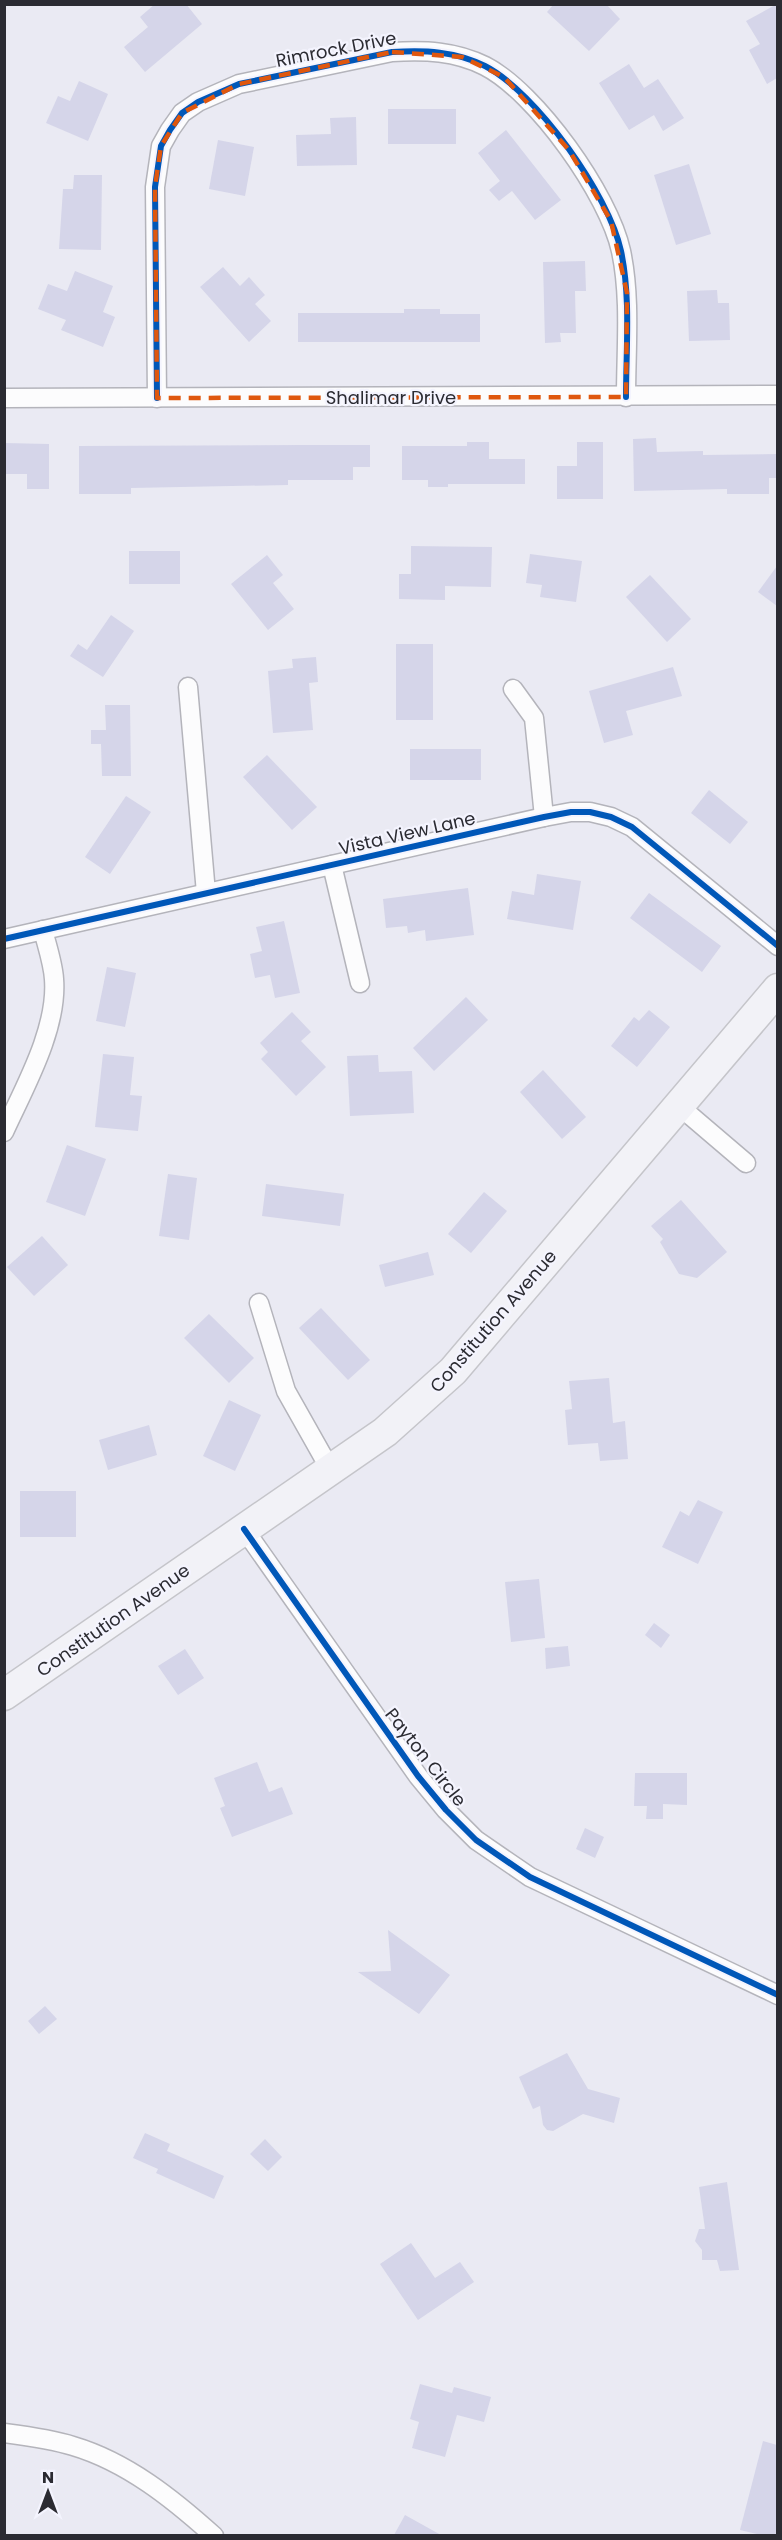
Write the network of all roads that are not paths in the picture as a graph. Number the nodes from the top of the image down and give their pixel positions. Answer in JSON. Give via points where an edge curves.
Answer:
{"nodes":[{"id":1,"x":777,"y":395,"type":"edge"},
{"id":2,"x":626,"y":397,"type":"junction"},
{"id":3,"x":4,"y":398,"type":"edge"},
{"id":4,"x":157,"y":398,"type":"junction"},
{"id":5,"x":188,"y":687,"type":"dead end"},
{"id":6,"x":513,"y":689,"type":"dead end"},
{"id":7,"x":544,"y":817,"type":"junction"},
{"id":8,"x":332,"y":865,"type":"junction"},
{"id":9,"x":206,"y":893,"type":"junction"},
{"id":10,"x":43,"y":930,"type":"junction"},
{"id":11,"x":4,"y":939,"type":"edge"},
{"id":12,"x":777,"y":946,"type":"edge"},
{"id":13,"x":360,"y":983,"type":"dead end"},
{"id":14,"x":777,"y":988,"type":"edge"},
{"id":15,"x":678,"y":1105,"type":"junction"},
{"id":16,"x":4,"y":1132,"type":"edge"},
{"id":17,"x":746,"y":1163,"type":"dead end"},
{"id":18,"x":259,"y":1303,"type":"dead end"},
{"id":19,"x":330,"y":1469,"type":"junction"},
{"id":20,"x":244,"y":1529,"type":"junction"},
{"id":21,"x":4,"y":1695,"type":"edge"},
{"id":22,"x":777,"y":1995,"type":"edge"},
{"id":23,"x":4,"y":2433,"type":"edge"},
{"id":24,"x":214,"y":2535,"type":"edge"}],
"edges":[{"from":1,"to":2,"type":"street","name":"Shalimar Drive"},
{"from":2,"to":4,"type":"street","name":"Shalimar Drive"},
{"from":2,"to":4,"type":"street","name":"Rimrock Drive","via":[[624,270],[611,220],[598,196],[541,114],[504,77],[462,57],[416,50],[240,84],[182,113],[161,146],[155,187]]},
{"from":3,"to":4,"type":"street","name":"Shalimar Drive"},
{"from":5,"to":9,"type":"street"},
{"from":6,"to":7,"type":"street","via":[[534,718]]},
{"from":7,"to":8,"type":"street","name":"Vista View Lane"},
{"from":7,"to":12,"type":"street","name":"Vista View Lane","via":[[590,812],[632,827]]},
{"from":8,"to":9,"type":"street","name":"Vista View Lane"},
{"from":8,"to":13,"type":"street","name":"Vista View Lane"},
{"from":9,"to":10,"type":"street","name":"Vista View Lane"},
{"from":10,"to":11,"type":"street","name":"Vista View Lane"},
{"from":10,"to":16,"type":"street","via":[[54,978],[51,1014],[44,1040]]},
{"from":14,"to":15,"type":"main road","name":"Constitution Avenue"},
{"from":15,"to":17,"type":"street"},
{"from":15,"to":19,"type":"main road","name":"Constitution Avenue","via":[[453,1371],[385,1432]]},
{"from":18,"to":19,"type":"street","via":[[286,1391]]},
{"from":19,"to":20,"type":"main road","name":"Constitution Avenue"},
{"from":20,"to":21,"type":"main road","name":"Constitution Avenue"},
{"from":20,"to":22,"type":"street","name":"Payton Circle","via":[[418,1776],[476,1840],[530,1877]]},
{"from":23,"to":24,"type":"street","via":[[73,2445],[103,2457],[182,2507]]}]}
